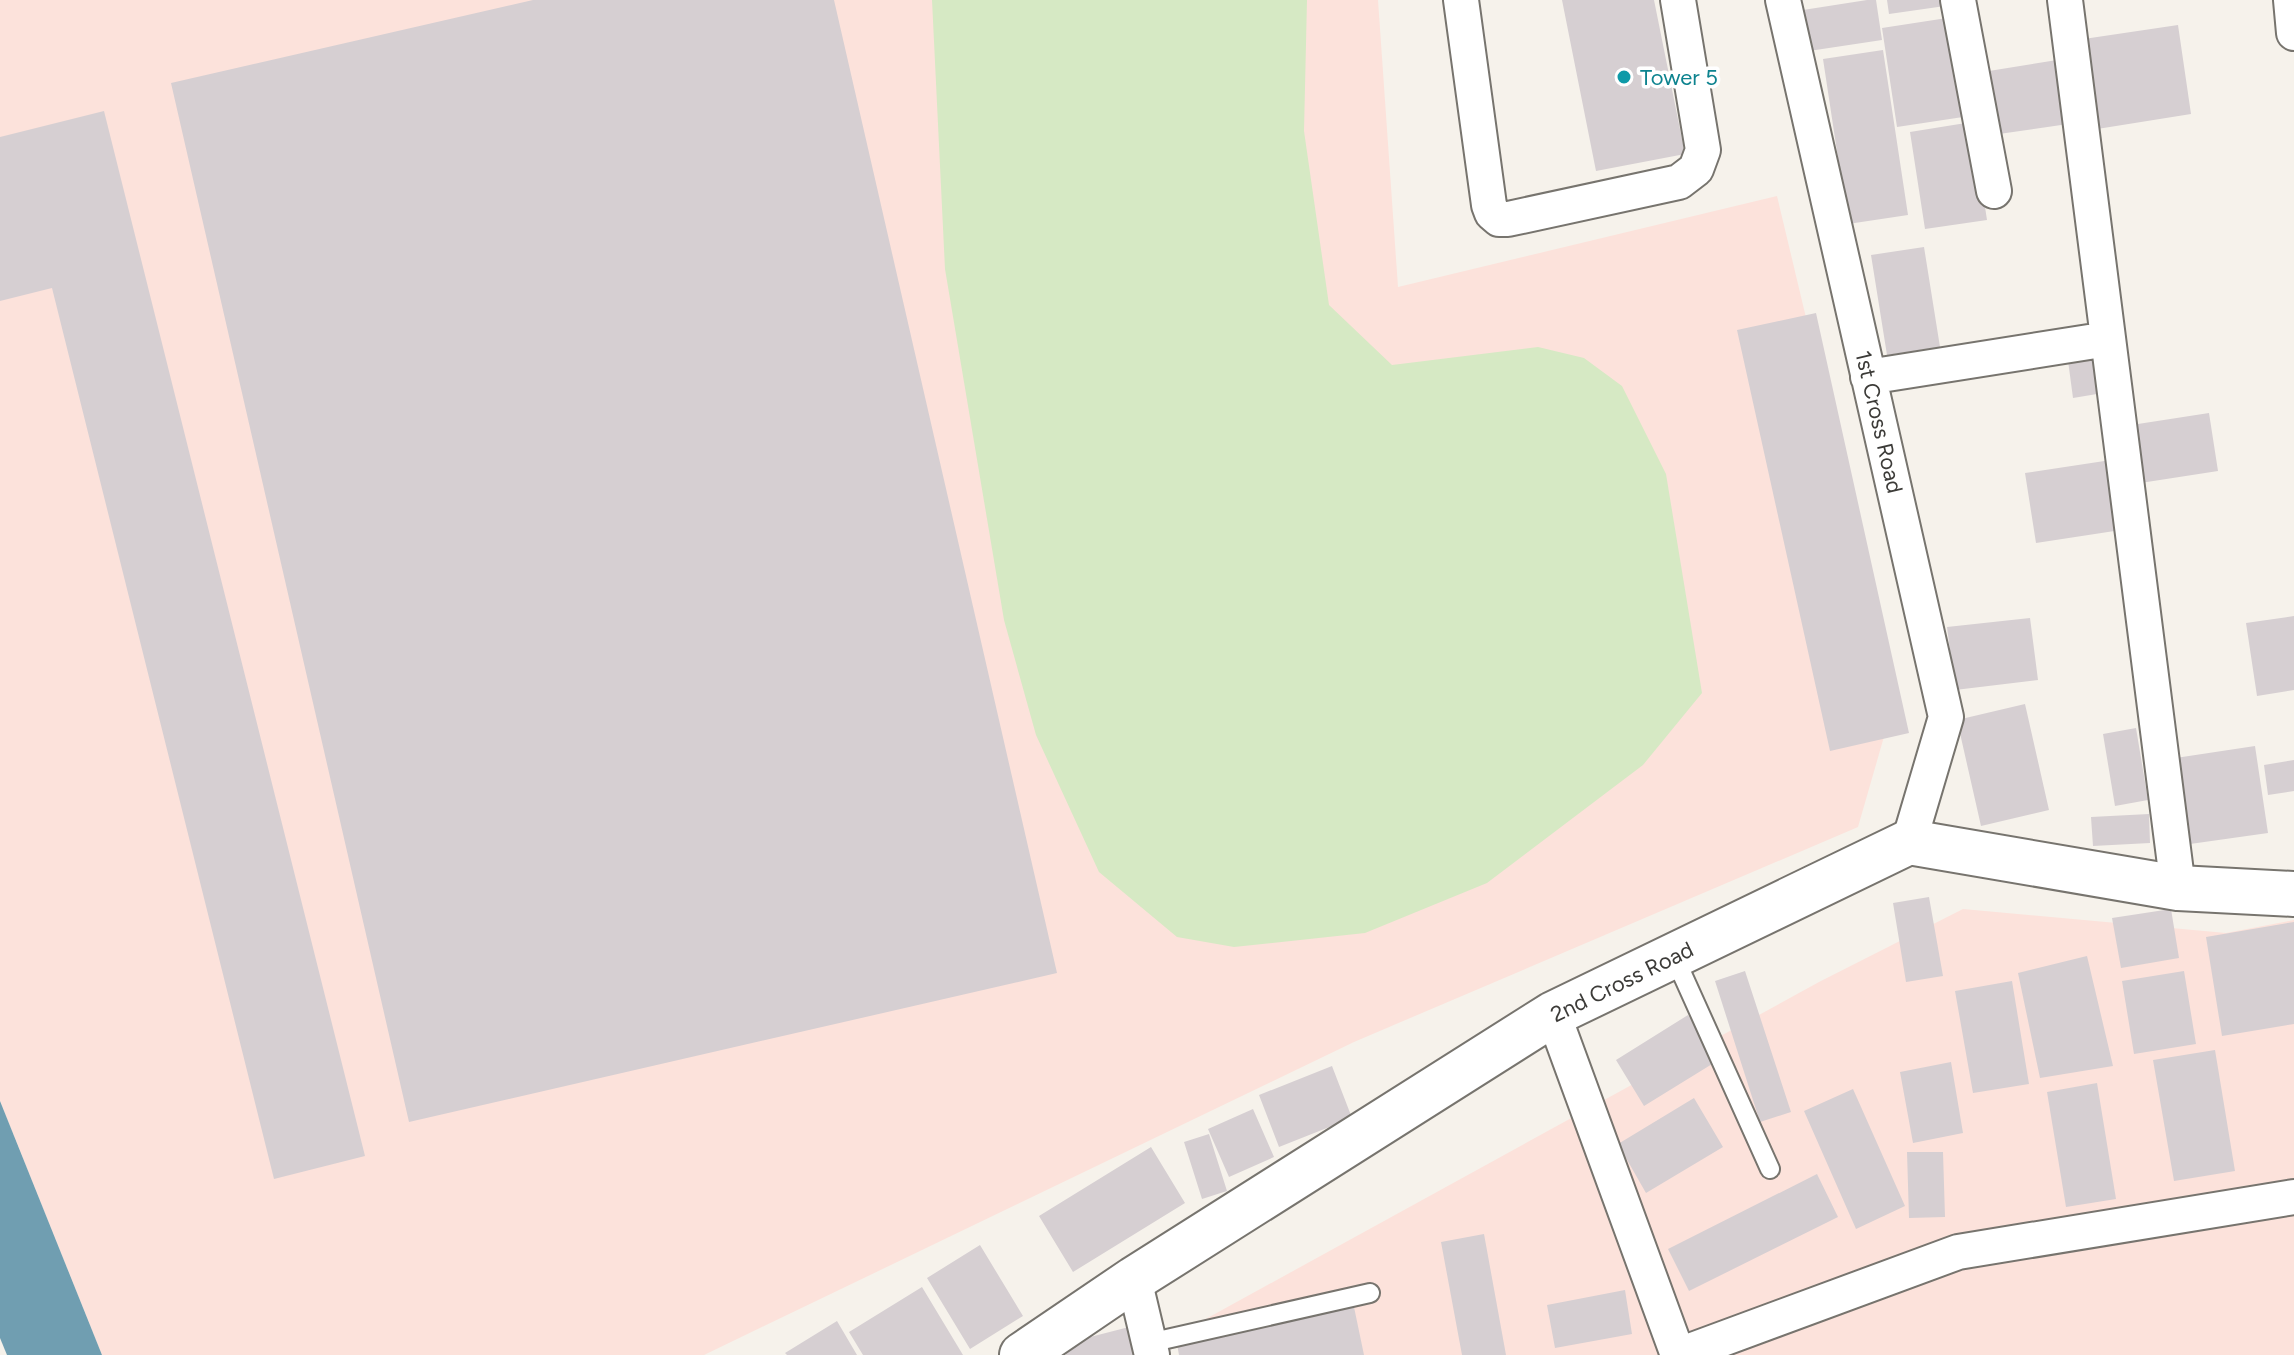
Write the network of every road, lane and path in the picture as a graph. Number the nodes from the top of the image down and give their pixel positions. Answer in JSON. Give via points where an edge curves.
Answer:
{"nodes":[{"id":1,"x":1461,"y":0,"type":"edge"},
{"id":2,"x":1678,"y":0,"type":"edge"},
{"id":3,"x":1783,"y":0,"type":"edge"},
{"id":4,"x":1958,"y":0,"type":"edge"},
{"id":5,"x":2065,"y":0,"type":"edge"},
{"id":6,"x":2291,"y":0,"type":"edge"},
{"id":7,"x":2294,"y":33,"type":"edge"},
{"id":8,"x":1994,"y":191,"type":"dead end"},
{"id":9,"x":2108,"y":339,"type":"junction"},
{"id":10,"x":1868,"y":377,"type":"junction"},
{"id":11,"x":1909,"y":842,"type":"junction"},
{"id":12,"x":2178,"y":888,"type":"junction"},
{"id":13,"x":2294,"y":894,"type":"edge"},
{"id":14,"x":1674,"y":956,"type":"junction"},
{"id":15,"x":1553,"y":1014,"type":"junction"},
{"id":16,"x":1770,"y":1169,"type":"dead end"},
{"id":17,"x":2294,"y":1197,"type":"edge"},
{"id":18,"x":1134,"y":1279,"type":"junction"},
{"id":19,"x":1370,"y":1293,"type":"dead end"},
{"id":20,"x":1150,"y":1349,"type":"edge"},
{"id":21,"x":1022,"y":1355,"type":"edge"},
{"id":22,"x":1678,"y":1355,"type":"edge"}],
"edges":[{"from":1,"to":2,"type":"street","via":[[1489,205],[1499,219],[1679,182],[1696,169],[1703,150]]},
{"from":3,"to":10,"type":"street","name":"1st Cross Road"},
{"from":4,"to":8,"type":"street"},
{"from":5,"to":9,"type":"street"},
{"from":6,"to":7,"type":"street"},
{"from":9,"to":10,"type":"street"},
{"from":9,"to":12,"type":"street"},
{"from":10,"to":11,"type":"street","name":"1st Cross Road","via":[[1946,717]]},
{"from":11,"to":12,"type":"street"},
{"from":11,"to":14,"type":"street","name":"2nd Cross Road"},
{"from":12,"to":13,"type":"street"},
{"from":14,"to":15,"type":"street","name":"2nd Cross Road"},
{"from":14,"to":16,"type":"lane"},
{"from":15,"to":18,"type":"street","name":"2nd Cross Road"},
{"from":15,"to":22,"type":"street"},
{"from":17,"to":22,"type":"street","via":[[1958,1252]]},
{"from":18,"to":20,"type":"street"},
{"from":18,"to":21,"type":"street","name":"2nd Cross Road"},
{"from":19,"to":20,"type":"lane"}]}
